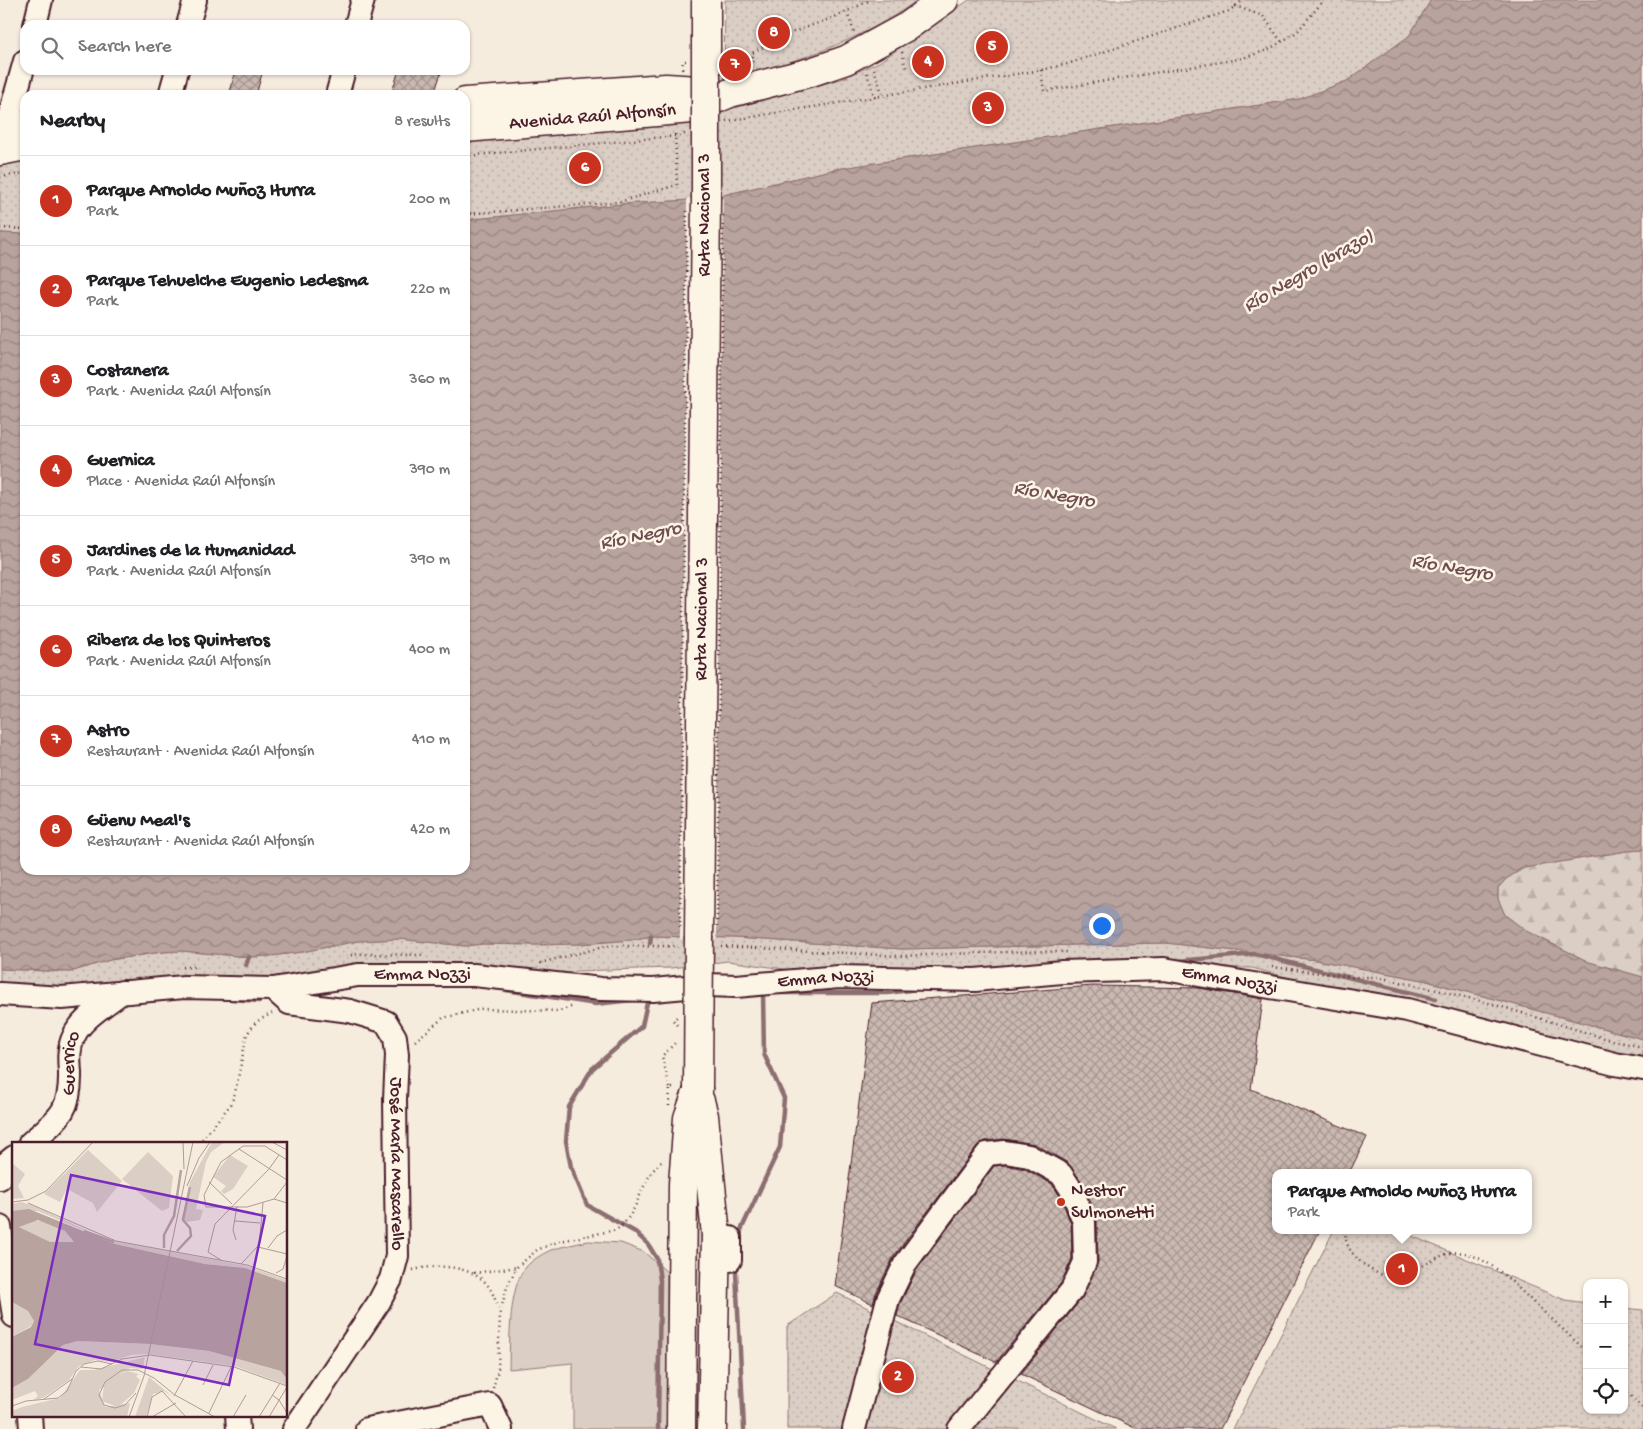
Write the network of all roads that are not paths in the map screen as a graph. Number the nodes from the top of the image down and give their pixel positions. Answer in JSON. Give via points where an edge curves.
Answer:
{"nodes":[{"id":1,"x":42,"y":0,"type":"edge"},
{"id":2,"x":195,"y":0,"type":"edge"},
{"id":3,"x":363,"y":0,"type":"edge"},
{"id":4,"x":706,"y":0,"type":"edge"},
{"id":5,"x":944,"y":0,"type":"edge"},
{"id":6,"x":36,"y":20,"type":"edge"},
{"id":7,"x":189,"y":20,"type":"edge"},
{"id":8,"x":357,"y":20,"type":"edge"},
{"id":9,"x":22,"y":75,"type":"edge"},
{"id":10,"x":176,"y":75,"type":"edge"},
{"id":11,"x":343,"y":75,"type":"edge"},
{"id":12,"x":171,"y":90,"type":"edge"},
{"id":13,"x":338,"y":90,"type":"edge"},
{"id":14,"x":470,"y":102,"type":"edge"},
{"id":15,"x":720,"y":113,"type":"junction"},
{"id":16,"x":470,"y":128,"type":"edge"},
{"id":17,"x":11,"y":138,"type":"edge"},
{"id":18,"x":122,"y":992,"type":"junction"},
{"id":19,"x":0,"y":994,"type":"edge"},
{"id":20,"x":281,"y":996,"type":"junction"},
{"id":21,"x":1643,"y":1068,"type":"edge"},
{"id":22,"x":698,"y":1090,"type":"junction"},
{"id":23,"x":31,"y":1142,"type":"edge"},
{"id":24,"x":0,"y":1227,"type":"edge"},
{"id":25,"x":12,"y":1303,"type":"edge"},
{"id":26,"x":30,"y":1416,"type":"edge"},
{"id":27,"x":238,"y":1416,"type":"edge"},
{"id":28,"x":31,"y":1429,"type":"edge"},
{"id":29,"x":238,"y":1429,"type":"edge"},
{"id":30,"x":294,"y":1429,"type":"edge"},
{"id":31,"x":367,"y":1429,"type":"edge"},
{"id":32,"x":501,"y":1429,"type":"edge"},
{"id":33,"x":681,"y":1429,"type":"edge"},
{"id":34,"x":712,"y":1429,"type":"edge"},
{"id":35,"x":854,"y":1429,"type":"edge"},
{"id":36,"x":958,"y":1429,"type":"edge"}],
"edges":[{"from":1,"to":6,"type":"street"},
{"from":2,"to":7,"type":"street"},
{"from":3,"to":8,"type":"street"},
{"from":4,"to":22,"type":"main road","name":"Ruta Nacional 3","bridge":true},
{"from":5,"to":15,"type":"main road","name":"Avenida Raúl Alfonsín","via":[[908,26],[846,60]]},
{"from":9,"to":17,"type":"street"},
{"from":10,"to":12,"type":"street"},
{"from":11,"to":13,"type":"street"},
{"from":14,"to":15,"type":"main road","name":"Avenida Raúl Alfonsín","via":[[666,88],[698,90]]},
{"from":15,"to":16,"type":"main road","name":"Avenida Raúl Alfonsín","via":[[692,110],[679,126]]},
{"from":18,"to":19,"type":"street","name":"Emma Nozzi","via":[[62,998]]},
{"from":18,"to":20,"type":"street","name":"Emma Nozzi","via":[[184,987]]},
{"from":18,"to":23,"type":"street","name":"Guerrico","via":[[84,1021],[74,1034],[69,1053],[70,1092],[64,1109]]},
{"from":20,"to":21,"type":"street","name":"Emma Nozzi","via":[[358,975],[474,975],[601,990],[653,990],[839,977],[975,980],[1164,968],[1407,1010],[1615,1064]]},
{"from":20,"to":30,"type":"street","name":"José María Mascarello","via":[[386,1022],[395,1038],[397,1054],[397,1256],[391,1279]]},
{"from":22,"to":33,"type":"main road","via":[[688,1118],[684,1157]]},
{"from":22,"to":34,"type":"main road","via":[[704,1116],[716,1235],[722,1249]]},
{"from":24,"to":25,"type":"street"},
{"from":26,"to":28,"type":"street"},
{"from":27,"to":29,"type":"street"},
{"from":31,"to":32,"type":"street","via":[[490,1405]]},
{"from":35,"to":36,"type":"street","via":[[888,1299],[905,1264],[987,1154],[1005,1152],[1029,1156],[1061,1174],[1074,1192],[1084,1222],[1085,1262],[1072,1290]]}]}
